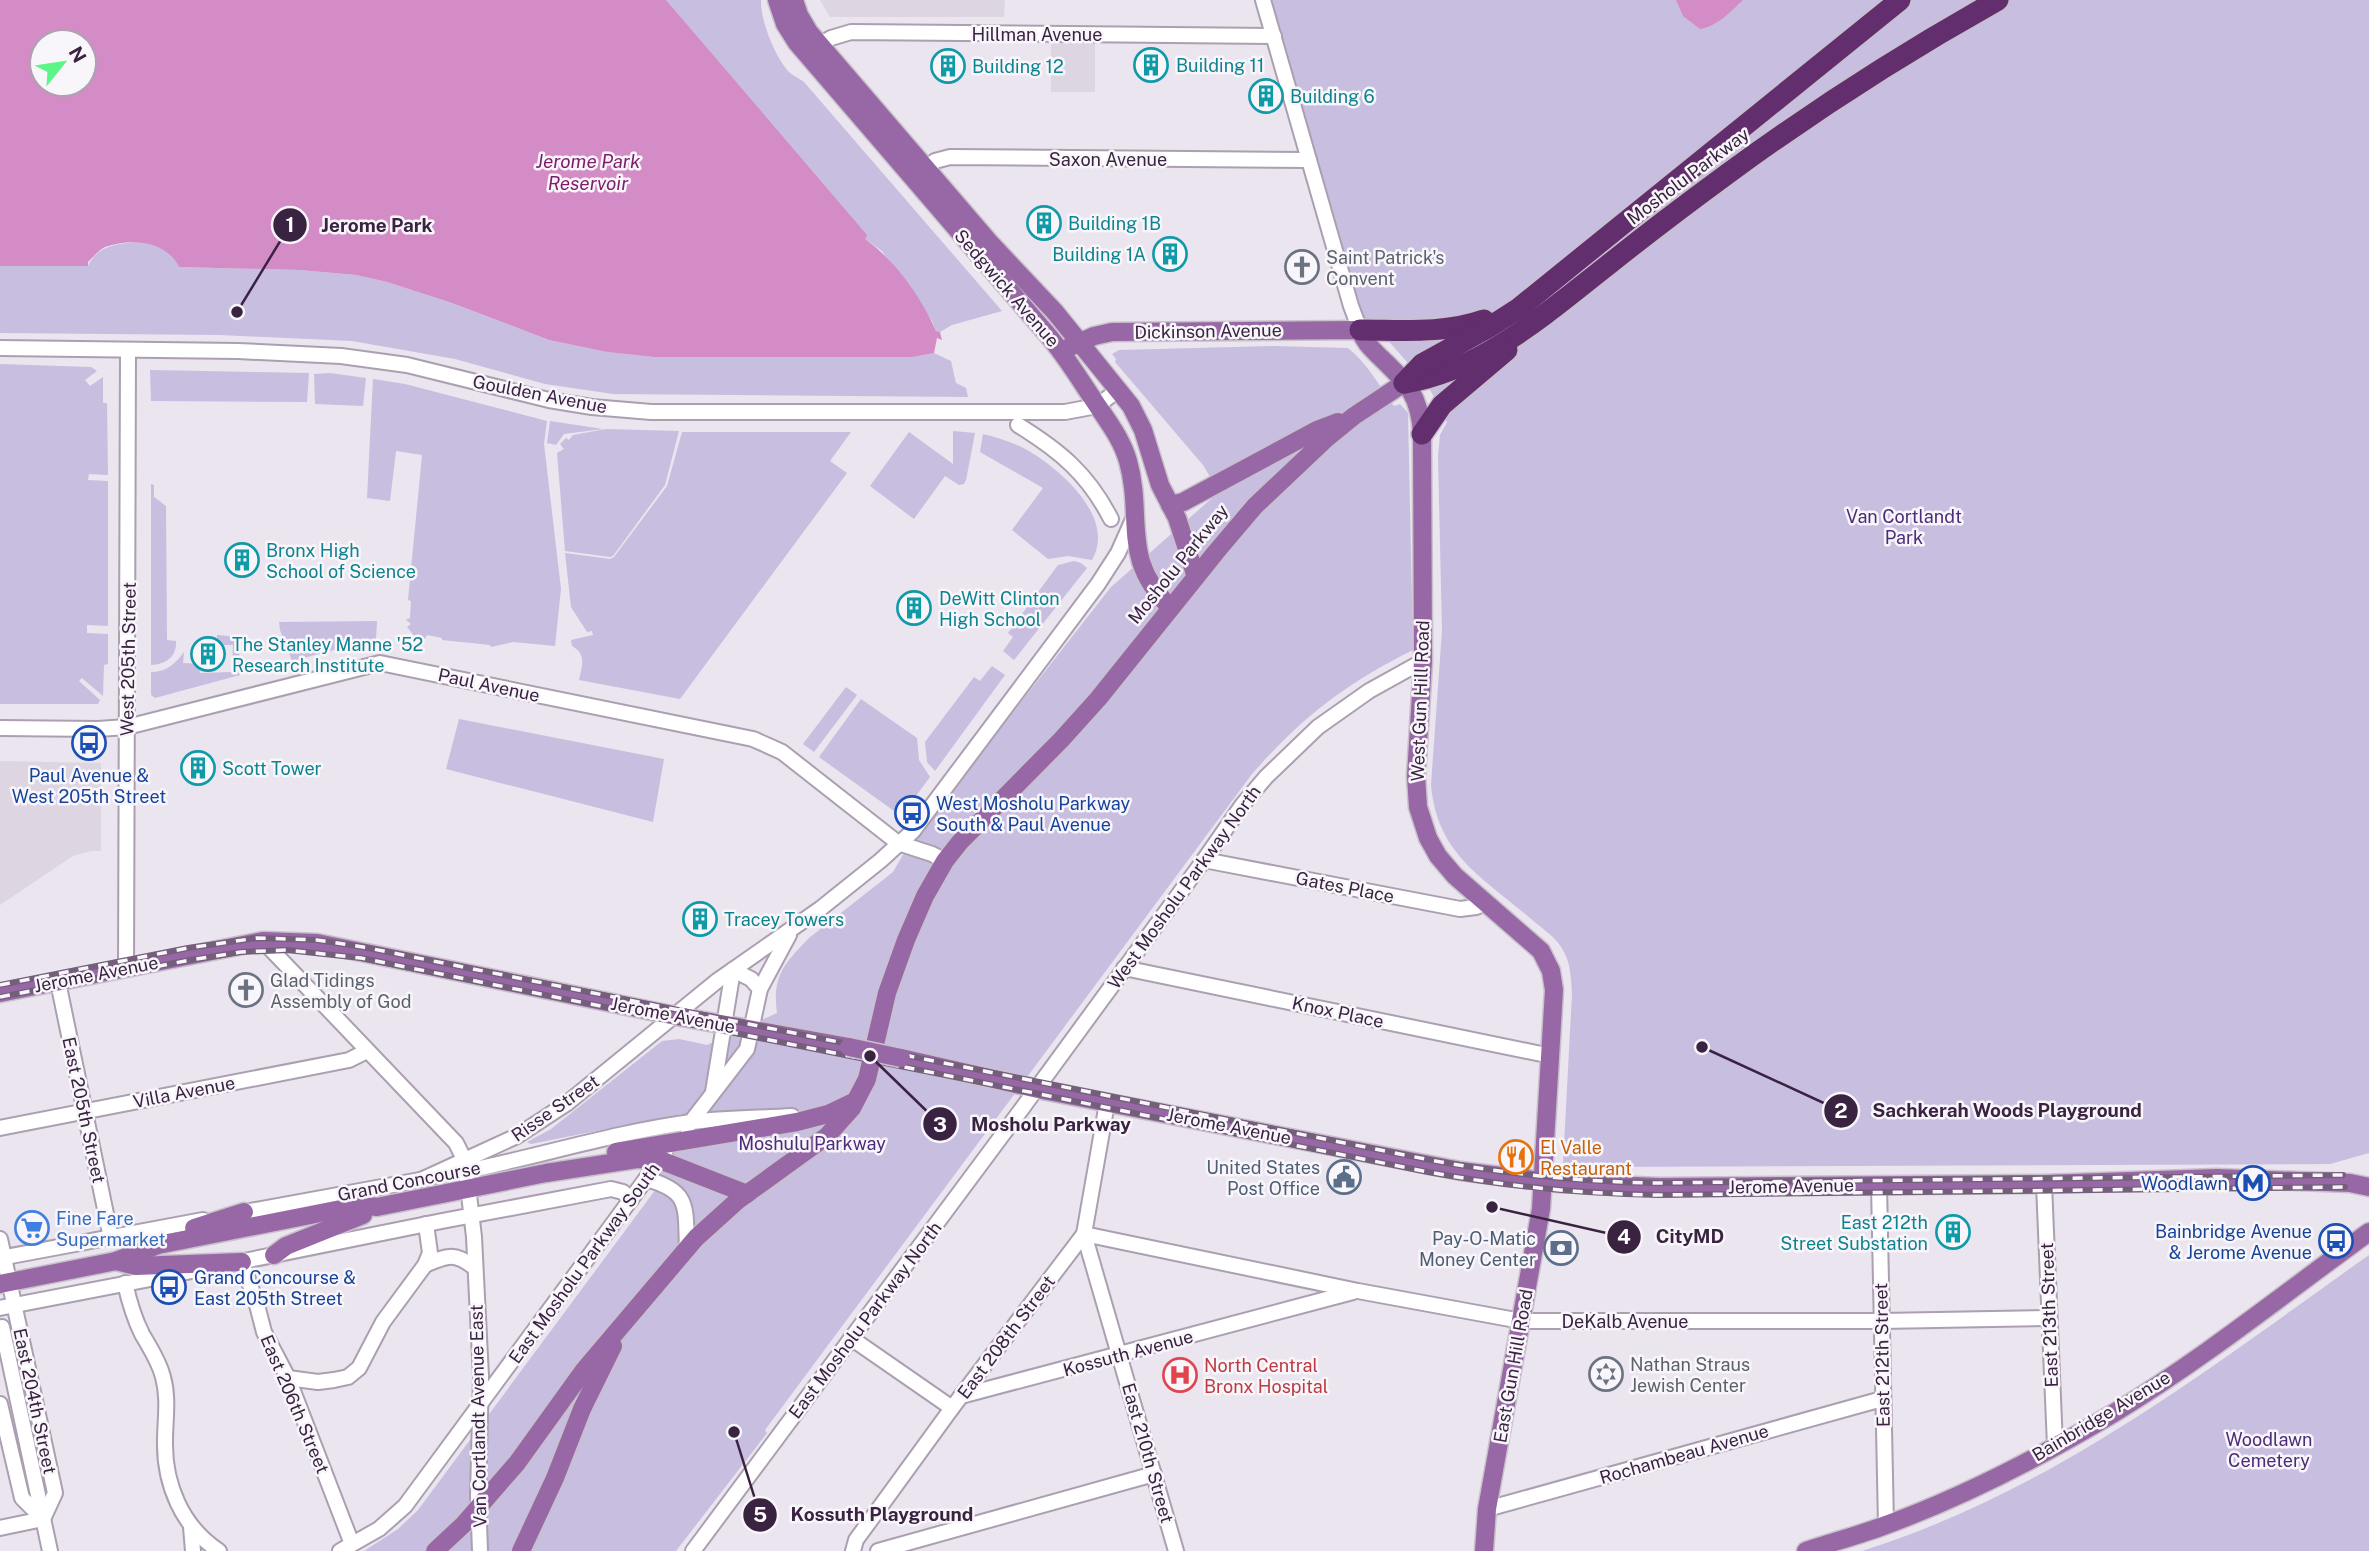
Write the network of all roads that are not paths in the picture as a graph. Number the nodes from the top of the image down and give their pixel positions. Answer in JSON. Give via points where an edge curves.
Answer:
{"nodes":[{"id":1,"x":777,"y":0,"type":"edge"},
{"id":2,"x":794,"y":0,"type":"edge"},
{"id":3,"x":1263,"y":0,"type":"edge"},
{"id":4,"x":1900,"y":0,"type":"edge"},
{"id":5,"x":1998,"y":0,"type":"edge"},
{"id":6,"x":1273,"y":36,"type":"junction"},
{"id":7,"x":812,"y":48,"type":"junction"},
{"id":8,"x":1309,"y":160,"type":"junction"},
{"id":9,"x":919,"y":173,"type":"junction"},
{"id":10,"x":1525,"y":316,"type":"junction"},
{"id":11,"x":1360,"y":330,"type":"junction"},
{"id":12,"x":1079,"y":342,"type":"junction"},
{"id":13,"x":0,"y":348,"type":"edge"},
{"id":14,"x":128,"y":350,"type":"junction"},
{"id":15,"x":1061,"y":351,"type":"junction"},
{"id":16,"x":1405,"y":383,"type":"junction"},
{"id":17,"x":1118,"y":390,"type":"junction"},
{"id":18,"x":1097,"y":406,"type":"junction"},
{"id":19,"x":1354,"y":415,"type":"junction"},
{"id":20,"x":1018,"y":425,"type":"dead end"},
{"id":21,"x":1422,"y":434,"type":"junction"},
{"id":22,"x":1170,"y":505,"type":"junction"},
{"id":23,"x":1134,"y":517,"type":"junction"},
{"id":24,"x":1111,"y":519,"type":"dead end"},
{"id":25,"x":1196,"y":577,"type":"junction"},
{"id":26,"x":1171,"y":608,"type":"junction"},
{"id":27,"x":1423,"y":661,"type":"junction"},
{"id":28,"x":127,"y":727,"type":"junction"},
{"id":29,"x":0,"y":728,"type":"edge"},
{"id":30,"x":898,"y":843,"type":"junction"},
{"id":31,"x":1204,"y":860,"type":"junction"},
{"id":32,"x":945,"y":861,"type":"junction"},
{"id":33,"x":1485,"y":903,"type":"junction"},
{"id":34,"x":791,"y":930,"type":"junction"},
{"id":35,"x":263,"y":941,"type":"junction"},
{"id":36,"x":1124,"y":968,"type":"junction"},
{"id":37,"x":126,"y":969,"type":"junction"},
{"id":38,"x":733,"y":970,"type":"junction"},
{"id":39,"x":58,"y":982,"type":"junction"},
{"id":40,"x":760,"y":989,"type":"junction"},
{"id":41,"x":0,"y":993,"type":"edge"},
{"id":42,"x":676,"y":1016,"type":"junction"},
{"id":43,"x":723,"y":1025,"type":"junction"},
{"id":44,"x":752,"y":1030,"type":"junction"},
{"id":45,"x":367,"y":1051,"type":"junction"},
{"id":46,"x":1551,"y":1056,"type":"junction"},
{"id":47,"x":1035,"y":1088,"type":"junction"},
{"id":48,"x":713,"y":1094,"type":"junction"},
{"id":49,"x":858,"y":1100,"type":"junction"},
{"id":50,"x":1107,"y":1102,"type":"junction"},
{"id":51,"x":84,"y":1111,"type":"junction"},
{"id":52,"x":818,"y":1117,"type":"junction"},
{"id":53,"x":690,"y":1122,"type":"junction"},
{"id":54,"x":0,"y":1128,"type":"edge"},
{"id":55,"x":676,"y":1140,"type":"junction"},
{"id":56,"x":660,"y":1160,"type":"junction"},
{"id":57,"x":546,"y":1173,"type":"junction"},
{"id":58,"x":466,"y":1174,"type":"junction"},
{"id":59,"x":2369,"y":1175,"type":"edge"},
{"id":60,"x":646,"y":1179,"type":"junction"},
{"id":61,"x":421,"y":1180,"type":"joint"},
{"id":62,"x":1545,"y":1182,"type":"junction"},
{"id":63,"x":2350,"y":1183,"type":"junction"},
{"id":64,"x":2044,"y":1184,"type":"junction"},
{"id":65,"x":1879,"y":1185,"type":"junction"},
{"id":66,"x":2369,"y":1187,"type":"edge"},
{"id":67,"x":747,"y":1194,"type":"junction"},
{"id":68,"x":631,"y":1200,"type":"junction"},
{"id":69,"x":370,"y":1211,"type":"junction"},
{"id":70,"x":244,"y":1212,"type":"junction"},
{"id":71,"x":471,"y":1216,"type":"junction"},
{"id":72,"x":426,"y":1224,"type":"junction"},
{"id":73,"x":2369,"y":1232,"type":"edge"},
{"id":74,"x":1084,"y":1234,"type":"junction"},
{"id":75,"x":111,"y":1238,"type":"junction"},
{"id":76,"x":0,"y":1239,"type":"edge"},
{"id":77,"x":158,"y":1245,"type":"junction"},
{"id":78,"x":687,"y":1248,"type":"junction"},
{"id":79,"x":274,"y":1255,"type":"junction"},
{"id":80,"x":2,"y":1258,"type":"edge"},
{"id":81,"x":116,"y":1261,"type":"junction"},
{"id":82,"x":242,"y":1262,"type":"junction"},
{"id":83,"x":425,"y":1265,"type":"junction"},
{"id":84,"x":475,"y":1268,"type":"junction"},
{"id":85,"x":1309,"y":1281,"type":"junction"},
{"id":86,"x":5,"y":1283,"type":"edge"},
{"id":87,"x":125,"y":1283,"type":"junction"},
{"id":88,"x":1357,"y":1291,"type":"junction"},
{"id":89,"x":7,"y":1306,"type":"edge"},
{"id":90,"x":1294,"y":1308,"type":"junction"},
{"id":91,"x":2048,"y":1318,"type":"junction"},
{"id":92,"x":1521,"y":1321,"type":"junction"},
{"id":93,"x":1881,"y":1321,"type":"junction"},
{"id":94,"x":624,"y":1324,"type":"junction"},
{"id":95,"x":2,"y":1327,"type":"edge"},
{"id":96,"x":851,"y":1338,"type":"junction"},
{"id":97,"x":1120,"y":1355,"type":"junction"},
{"id":98,"x":288,"y":1378,"type":"junction"},
{"id":99,"x":961,"y":1396,"type":"junction"},
{"id":100,"x":1882,"y":1399,"type":"junction"},
{"id":101,"x":0,"y":1404,"type":"edge"},
{"id":102,"x":480,"y":1405,"type":"junction"},
{"id":103,"x":952,"y":1408,"type":"junction"},
{"id":104,"x":2055,"y":1446,"type":"junction"},
{"id":105,"x":1154,"y":1474,"type":"junction"},
{"id":106,"x":1487,"y":1508,"type":"junction"},
{"id":107,"x":478,"y":1510,"type":"junction"},
{"id":108,"x":43,"y":1518,"type":"junction"},
{"id":109,"x":1886,"y":1525,"type":"junction"},
{"id":110,"x":191,"y":1527,"type":"junction"},
{"id":111,"x":0,"y":1528,"type":"edge"},
{"id":112,"x":346,"y":1548,"type":"edge"},
{"id":113,"x":50,"y":1551,"type":"edge"},
{"id":114,"x":193,"y":1551,"type":"edge"},
{"id":115,"x":219,"y":1551,"type":"edge"},
{"id":116,"x":435,"y":1551,"type":"edge"},
{"id":117,"x":480,"y":1551,"type":"edge"},
{"id":118,"x":521,"y":1551,"type":"edge"},
{"id":119,"x":693,"y":1551,"type":"edge"},
{"id":120,"x":853,"y":1551,"type":"edge"},
{"id":121,"x":878,"y":1551,"type":"edge"},
{"id":122,"x":1176,"y":1551,"type":"edge"},
{"id":123,"x":1484,"y":1551,"type":"edge"},
{"id":124,"x":1806,"y":1551,"type":"edge"}],
"edges":[{"from":1,"to":7,"type":"main road","name":"Sedgwick Avenue","via":[[788,31]]},
{"from":2,"to":7,"type":"main road","name":"Sedgwick Avenue"},
{"from":3,"to":6,"type":"street"},
{"from":4,"to":10,"type":"highway","name":"Mosholu Parkway"},
{"from":5,"to":10,"type":"highway","name":"Mosholu Parkway","via":[[1784,134]]},
{"from":6,"to":7,"type":"street","name":"Hillman Avenue","via":[[851,32]]},
{"from":6,"to":8,"type":"street"},
{"from":7,"to":9,"type":"main road","name":"Sedgwick Avenue"},
{"from":8,"to":9,"type":"street","name":"Saxon Avenue","via":[[950,157]]},
{"from":8,"to":11,"type":"street"},
{"from":9,"to":12,"type":"main road","name":"Sedgwick Avenue"},
{"from":9,"to":15,"type":"main road","name":"Sedgwick Avenue"},
{"from":10,"to":11,"type":"highway","via":[[1450,329]]},
{"from":10,"to":16,"type":"highway","name":"Mosholu Parkway","via":[[1486,352],[1431,379]]},
{"from":10,"to":21,"type":"highway","via":[[1512,346],[1442,405]]},
{"from":11,"to":12,"type":"main road","name":"Dickinson Avenue","via":[[1112,332]]},
{"from":11,"to":16,"type":"main road","name":"West Gun Hill Road","via":[[1368,345]]},
{"from":12,"to":15,"type":"main road","name":"Dickinson Avenue"},
{"from":12,"to":17,"type":"main road","name":"Sedgwick Avenue"},
{"from":13,"to":14,"type":"street","name":"Goulden Avenue"},
{"from":14,"to":18,"type":"street","name":"Goulden Avenue","via":[[363,359],[430,370],[549,400],[626,411],[1057,412]]},
{"from":14,"to":28,"type":"street","name":"West 205th Street"},
{"from":15,"to":18,"type":"main road","name":"Sedgwick Avenue"},
{"from":16,"to":19,"type":"main road","name":"Mosholu Parkway"},
{"from":16,"to":21,"type":"main road","name":"West Gun Hill Road","via":[[1418,403]]},
{"from":17,"to":18,"type":"street","name":"Goulden Avenue"},
{"from":17,"to":22,"type":"main road","name":"Sedgwick Avenue","via":[[1139,421]]},
{"from":18,"to":23,"type":"main road","name":"Sedgwick Avenue","via":[[1128,460]]},
{"from":19,"to":22,"type":"main road"},
{"from":19,"to":25,"type":"main road","name":"Mosholu Parkway","via":[[1255,506]]},
{"from":20,"to":24,"type":"street","via":[[1073,464]]},
{"from":21,"to":27,"type":"main road","name":"West Gun Hill Road"},
{"from":22,"to":25,"type":"main road","name":"Sedgwick Avenue"},
{"from":23,"to":26,"type":"main road","name":"Sedgwick Avenue","via":[[1136,544],[1145,570]]},
{"from":23,"to":30,"type":"street","name":"Risse Street","via":[[1105,574],[912,831]]},
{"from":25,"to":26,"type":"main road","name":"Mosholu Parkway"},
{"from":26,"to":32,"type":"main road","name":"Mosholu Parkway","via":[[1089,709]]},
{"from":27,"to":31,"type":"street","name":"West Mosholu Parkway North","via":[[1341,709],[1292,750],[1243,804]]},
{"from":27,"to":33,"type":"main road","name":"West Gun Hill Road","via":[[1418,807],[1438,856]]},
{"from":28,"to":29,"type":"street","name":"Paul Avenue"},
{"from":28,"to":30,"type":"street","name":"Paul Avenue","via":[[380,663],[754,739],[782,752]]},
{"from":28,"to":37,"type":"street","name":"West 205th Street"},
{"from":30,"to":32,"type":"street","name":"Paul Avenue"},
{"from":30,"to":34,"type":"street","name":"Risse Street"},
{"from":31,"to":33,"type":"street","name":"Gates Place","via":[[1460,909]]},
{"from":31,"to":36,"type":"street","name":"West Mosholu Parkway North"},
{"from":32,"to":49,"type":"main road","name":"Mosholu Parkway","via":[[899,956]]},
{"from":33,"to":46,"type":"main road","name":"West Gun Hill Road","via":[[1536,947],[1549,965],[1554,996]]},
{"from":34,"to":38,"type":"street","name":"Risse Street"},
{"from":34,"to":40,"type":"street","name":"East Mosholu Parkway South"},
{"from":35,"to":37,"type":"main road","name":"Jerome Avenue"},
{"from":35,"to":42,"type":"main road","name":"Jerome Avenue","via":[[317,943]]},
{"from":35,"to":45,"type":"street","name":"Van Cortlandt Avenue East"},
{"from":36,"to":46,"type":"street","name":"Knox Place"},
{"from":36,"to":47,"type":"street","name":"West Mosholu Parkway North"},
{"from":37,"to":39,"type":"main road","name":"Jerome Avenue"},
{"from":38,"to":40,"type":"street"},
{"from":38,"to":42,"type":"street","name":"Risse Street"},
{"from":38,"to":43,"type":"street"},
{"from":39,"to":41,"type":"main road","name":"Jerome Avenue"},
{"from":39,"to":51,"type":"street","name":"East 205th Street"},
{"from":40,"to":44,"type":"street","name":"East Mosholu Parkway South"},
{"from":42,"to":43,"type":"main road","name":"Jerome Avenue"},
{"from":42,"to":58,"type":"street","name":"Risse Street","via":[[566,1104]]},
{"from":43,"to":44,"type":"main road","name":"Jerome Avenue"},
{"from":43,"to":48,"type":"street"},
{"from":44,"to":47,"type":"main road","name":"Jerome Avenue","bridge":true},
{"from":44,"to":48,"type":"street","name":"East Mosholu Parkway South","via":[[747,1049]]},
{"from":45,"to":51,"type":"street","name":"Villa Avenue","via":[[348,1060]]},
{"from":45,"to":58,"type":"street","name":"Van Cortlandt Avenue East","via":[[456,1143]]},
{"from":46,"to":62,"type":"main road","name":"West Gun Hill Road"},
{"from":47,"to":50,"type":"main road","name":"Jerome Avenue"},
{"from":47,"to":96,"type":"street","name":"East Mosholu Parkway North"},
{"from":48,"to":53,"type":"street","name":"East Mosholu Parkway South"},
{"from":49,"to":52,"type":"main road","name":"Grand Concourse"},
{"from":49,"to":67,"type":"main road","name":"Mosholu Parkway","via":[[821,1141]]},
{"from":50,"to":62,"type":"main road","name":"Jerome Avenue","via":[[1461,1171]]},
{"from":50,"to":74,"type":"street","name":"East 208th Street"},
{"from":51,"to":54,"type":"street","name":"Villa Avenue"},
{"from":51,"to":75,"type":"street","name":"East 205th Street"},
{"from":52,"to":53,"type":"street","name":"Grand Concourse"},
{"from":52,"to":55,"type":"main road","name":"Grand Concourse"},
{"from":53,"to":55,"type":"street","name":"East Mosholu Parkway South"},
{"from":53,"to":58,"type":"street","name":"Grand Concourse"},
{"from":55,"to":56,"type":"street","name":"East Mosholu Parkway South"},
{"from":55,"to":57,"type":"main road","name":"Grand Concourse","via":[[572,1160]]},
{"from":56,"to":57,"type":"main road","name":"Grand Concourse"},
{"from":56,"to":60,"type":"street","name":"East Mosholu Parkway South"},
{"from":56,"to":67,"type":"main road","name":"Grand Concourse"},
{"from":57,"to":58,"type":"main road","name":"Grand Concourse"},
{"from":58,"to":61,"type":"street","name":"Risse Street"},
{"from":58,"to":69,"type":"main road","name":"Grand Concourse"},
{"from":58,"to":71,"type":"street","name":"Van Cortlandt Avenue East"},
{"from":59,"to":63,"type":"main road","name":"Jerome Avenue"},
{"from":60,"to":68,"type":"street","name":"East Mosholu Parkway South"},
{"from":60,"to":78,"type":"street","via":[[670,1186],[680,1197]]},
{"from":61,"to":70,"type":"street","name":"Grand Concourse"},
{"from":62,"to":65,"type":"main road","name":"Jerome Avenue","via":[[1661,1187]]},
{"from":62,"to":92,"type":"main road","name":"East Gun Hill Road"},
{"from":63,"to":64,"type":"main road","name":"Jerome Avenue","via":[[2217,1178]]},
{"from":63,"to":66,"type":"main road","name":"Jerome Avenue"},
{"from":64,"to":65,"type":"main road","name":"Jerome Avenue"},
{"from":64,"to":91,"type":"street","name":"East 213th Street"},
{"from":65,"to":93,"type":"street","name":"East 212th Street"},
{"from":67,"to":78,"type":"main road","name":"Mosholu Parkway"},
{"from":68,"to":71,"type":"street","via":[[611,1189]]},
{"from":68,"to":102,"type":"street","name":"East Mosholu Parkway South"},
{"from":69,"to":77,"type":"main road","name":"Grand Concourse","via":[[361,1205]]},
{"from":69,"to":79,"type":"main road"},
{"from":69,"to":81,"type":"main road","name":"Grand Concourse","via":[[136,1261]]},
{"from":70,"to":75,"type":"street","name":"Grand Concourse"},
{"from":70,"to":77,"type":"main road"},
{"from":71,"to":72,"type":"street"},
{"from":71,"to":84,"type":"street","name":"Van Cortlandt Avenue East"},
{"from":72,"to":79,"type":"street"},
{"from":72,"to":83,"type":"street","via":[[430,1254]]},
{"from":73,"to":104,"type":"main road","name":"Bainbridge Avenue","via":[[2204,1352]]},
{"from":74,"to":85,"type":"street","name":"DeKalb Avenue"},
{"from":74,"to":97,"type":"street","name":"East 210th Street"},
{"from":74,"to":99,"type":"street","name":"East 208th Street"},
{"from":75,"to":80,"type":"street","name":"Grand Concourse"},
{"from":76,"to":80,"type":"street","name":"East 204th Street"},
{"from":77,"to":81,"type":"main road","name":"Grand Concourse"},
{"from":78,"to":94,"type":"main road","name":"Mosholu Parkway"},
{"from":79,"to":82,"type":"street"},
{"from":80,"to":86,"type":"street","name":"East 204th Street"},
{"from":81,"to":82,"type":"main road","via":[[136,1266]]},
{"from":81,"to":86,"type":"main road","name":"Grand Concourse"},
{"from":82,"to":87,"type":"street"},
{"from":82,"to":98,"type":"street","name":"East 206th Street","via":[[264,1332]]},
{"from":83,"to":84,"type":"street","via":[[454,1256]]},
{"from":83,"to":98,"type":"street","via":[[388,1314],[359,1368],[348,1377]]},
{"from":84,"to":102,"type":"street","name":"Van Cortlandt Avenue East"},
{"from":85,"to":88,"type":"street","name":"DeKalb Avenue"},
{"from":85,"to":90,"type":"street"},
{"from":86,"to":89,"type":"street","name":"East 204th Street"},
{"from":87,"to":89,"type":"street"},
{"from":87,"to":110,"type":"street","via":[[135,1318],[163,1377],[170,1486]]},
{"from":88,"to":90,"type":"street","name":"Kossuth Avenue"},
{"from":88,"to":92,"type":"street","name":"DeKalb Avenue"},
{"from":89,"to":108,"type":"street","name":"East 204th Street","via":[[55,1493]]},
{"from":90,"to":97,"type":"street","name":"Kossuth Avenue"},
{"from":91,"to":93,"type":"street","name":"DeKalb Avenue"},
{"from":91,"to":104,"type":"street","name":"East 213th Street"},
{"from":92,"to":93,"type":"street","name":"DeKalb Avenue"},
{"from":92,"to":106,"type":"main road","name":"East Gun Hill Road"},
{"from":93,"to":100,"type":"street","name":"East 212th Street"},
{"from":94,"to":107,"type":"main road","name":"Mosholu Parkway"},
{"from":94,"to":118,"type":"main road","name":"Mosholu Parkway"},
{"from":95,"to":108,"type":"street","name":"East 204th Street"},
{"from":96,"to":103,"type":"street"},
{"from":96,"to":119,"type":"street","name":"East Mosholu Parkway North"},
{"from":97,"to":99,"type":"street","name":"Kossuth Avenue"},
{"from":97,"to":105,"type":"street","name":"East 210th Street"},
{"from":98,"to":112,"type":"street","name":"East 206th Street"},
{"from":99,"to":103,"type":"street","name":"East 208th Street"},
{"from":100,"to":106,"type":"street","name":"Rochambeau Avenue"},
{"from":100,"to":109,"type":"street","name":"East 212th Street"},
{"from":101,"to":108,"type":"street","name":"East 204th Street","via":[[22,1498]]},
{"from":102,"to":107,"type":"street","name":"Van Cortlandt Avenue East"},
{"from":102,"to":112,"type":"street","name":"East Mosholu Parkway South","via":[[405,1506],[379,1529]]},
{"from":103,"to":120,"type":"street","name":"East 208th Street","via":[[856,1540]]},
{"from":104,"to":109,"type":"main road","name":"Bainbridge Avenue"},
{"from":105,"to":121,"type":"street"},
{"from":105,"to":122,"type":"street","name":"East 210th Street"},
{"from":106,"to":123,"type":"main road","name":"East Gun Hill Road"},
{"from":107,"to":116,"type":"main road","name":"Mosholu Parkway"},
{"from":107,"to":117,"type":"street","name":"Van Cortlandt Avenue East"},
{"from":108,"to":111,"type":"street"},
{"from":108,"to":113,"type":"street","name":"East 204th Street"},
{"from":109,"to":124,"type":"main road","name":"Bainbridge Avenue"},
{"from":110,"to":114,"type":"street"},
{"from":110,"to":115,"type":"street"}]}
